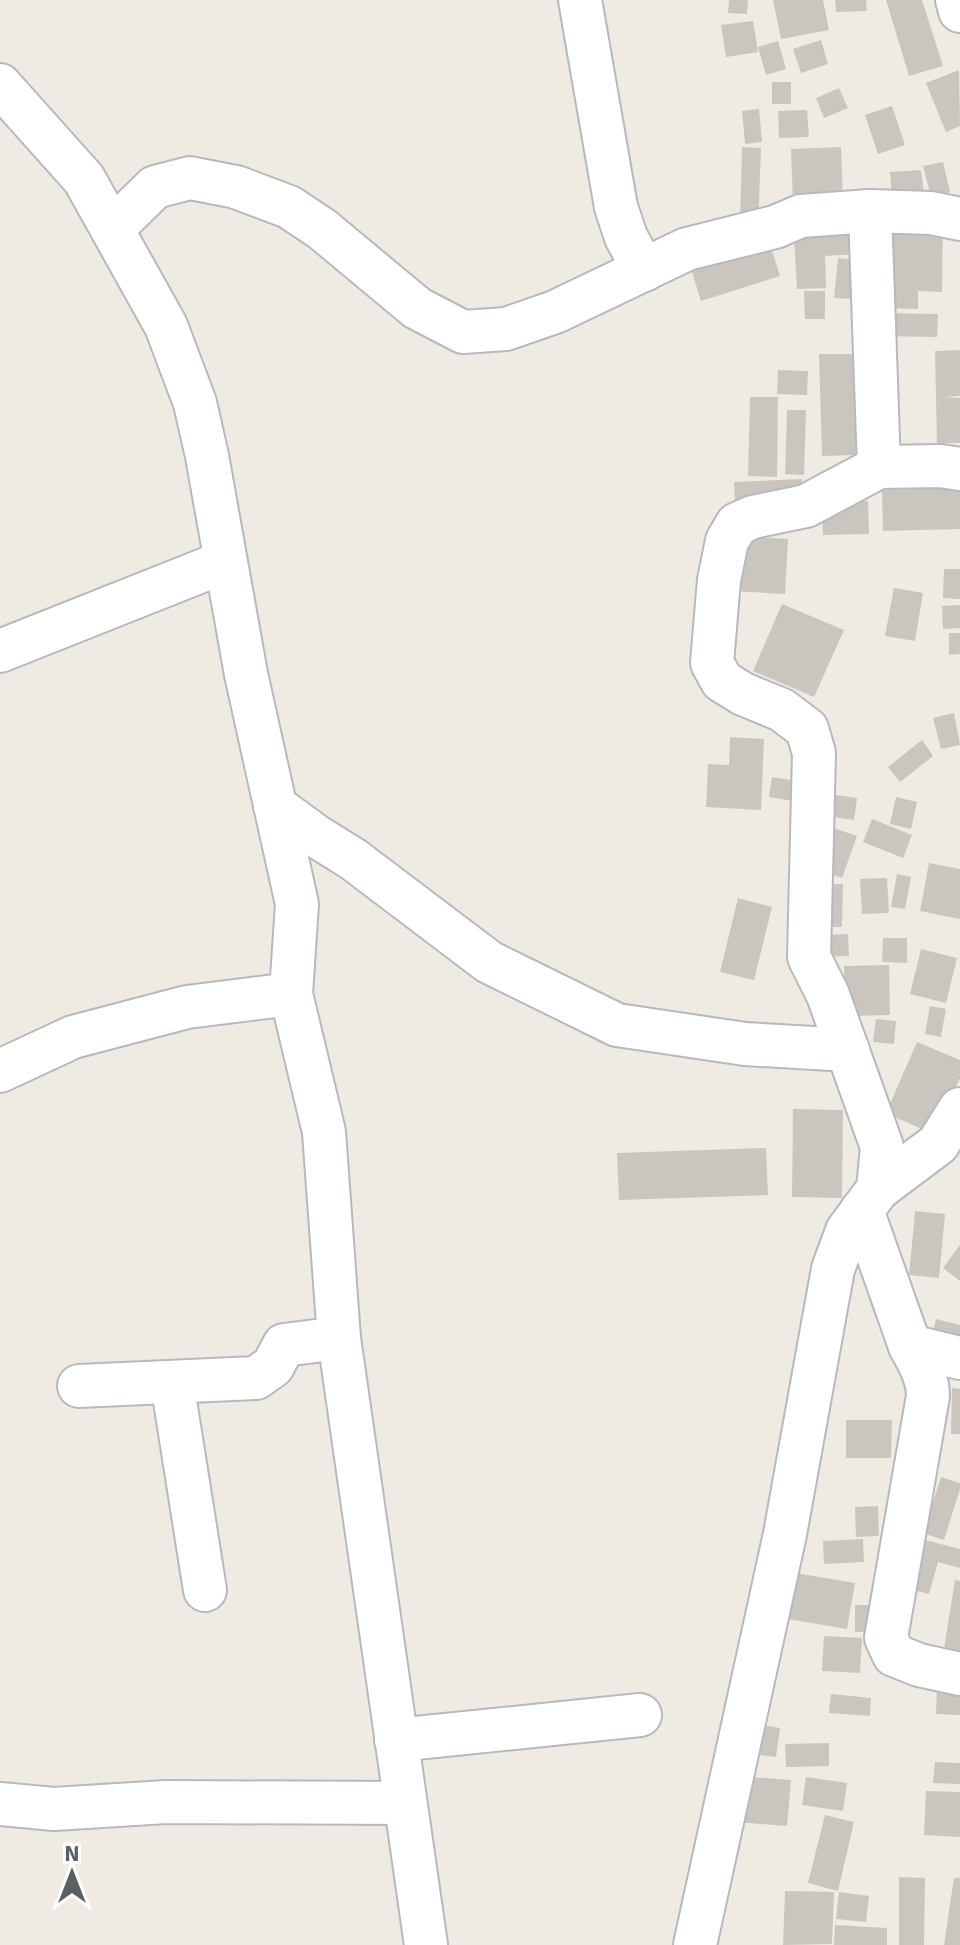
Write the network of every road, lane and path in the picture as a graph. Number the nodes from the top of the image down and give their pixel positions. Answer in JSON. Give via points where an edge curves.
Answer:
{"nodes":[{"id":1,"x":580,"y":0,"type":"edge"},
{"id":2,"x":957,"y":0,"type":"edge"},
{"id":3,"x":960,"y":11,"type":"edge"},
{"id":4,"x":0,"y":85,"type":"edge"},
{"id":5,"x":870,"y":211,"type":"junction"},
{"id":6,"x":960,"y":219,"type":"edge"},
{"id":7,"x":112,"y":229,"type":"junction"},
{"id":8,"x":644,"y":270,"type":"junction"},
{"id":9,"x":879,"y":467,"type":"junction"},
{"id":10,"x":960,"y":469,"type":"edge"},
{"id":11,"x":224,"y":562,"type":"junction"},
{"id":12,"x":0,"y":651,"type":"edge"},
{"id":13,"x":275,"y":806,"type":"junction"},
{"id":14,"x":291,"y":994,"type":"junction"},
{"id":15,"x":848,"y":1050,"type":"junction"},
{"id":16,"x":0,"y":1071,"type":"edge"},
{"id":17,"x":960,"y":1109,"type":"edge"},
{"id":18,"x":870,"y":1199,"type":"junction"},
{"id":19,"x":339,"y":1338,"type":"junction"},
{"id":20,"x":910,"y":1346,"type":"junction"},
{"id":21,"x":960,"y":1358,"type":"edge"},
{"id":22,"x":172,"y":1382,"type":"junction"},
{"id":23,"x":79,"y":1386,"type":"dead end"},
{"id":24,"x":205,"y":1590,"type":"dead end"},
{"id":25,"x":960,"y":1674,"type":"edge"},
{"id":26,"x":640,"y":1715,"type":"dead end"},
{"id":27,"x":396,"y":1740,"type":"junction"},
{"id":28,"x":404,"y":1803,"type":"junction"},
{"id":29,"x":0,"y":1804,"type":"edge"},
{"id":30,"x":426,"y":1945,"type":"edge"},
{"id":31,"x":695,"y":1945,"type":"edge"}],
"edges":[{"from":1,"to":8,"type":"street","via":[[616,207]]},
{"from":2,"to":3,"type":"street"},
{"from":4,"to":7,"type":"street","via":[[84,179]]},
{"from":5,"to":6,"type":"street"},
{"from":5,"to":8,"type":"street","via":[[801,216],[687,249]]},
{"from":5,"to":9,"type":"street"},
{"from":7,"to":8,"type":"street","via":[[155,187],[190,178],[236,187],[289,207],[417,308],[463,332],[506,329]]},
{"from":7,"to":11,"type":"street","via":[[166,326],[195,403]]},
{"from":9,"to":10,"type":"street"},
{"from":9,"to":15,"type":"street","via":[[806,506],[737,524],[727,541],[719,580],[712,651],[722,681],[782,710],[807,729],[814,753],[809,957]]},
{"from":11,"to":12,"type":"street"},
{"from":11,"to":13,"type":"street"},
{"from":13,"to":14,"type":"street","via":[[297,904]]},
{"from":13,"to":15,"type":"street","via":[[489,962],[617,1025],[745,1044]]},
{"from":14,"to":16,"type":"street","via":[[187,1007],[73,1037]]},
{"from":14,"to":19,"type":"street","via":[[324,1132]]},
{"from":15,"to":18,"type":"street","via":[[882,1147]]},
{"from":17,"to":18,"type":"street","via":[[938,1144]]},
{"from":18,"to":20,"type":"street"},
{"from":18,"to":31,"type":"street","via":[[847,1231],[833,1269],[785,1534]]},
{"from":19,"to":22,"type":"street","via":[[284,1345],[273,1366],[256,1378]]},
{"from":19,"to":27,"type":"street"},
{"from":20,"to":21,"type":"street"},
{"from":20,"to":25,"type":"street","via":[[926,1378],[928,1396],[886,1638],[894,1655]]},
{"from":22,"to":23,"type":"street"},
{"from":22,"to":24,"type":"street"},
{"from":26,"to":27,"type":"street"},
{"from":27,"to":28,"type":"street"},
{"from":28,"to":29,"type":"street","via":[[166,1802],[54,1809]]},
{"from":28,"to":30,"type":"street"}]}
